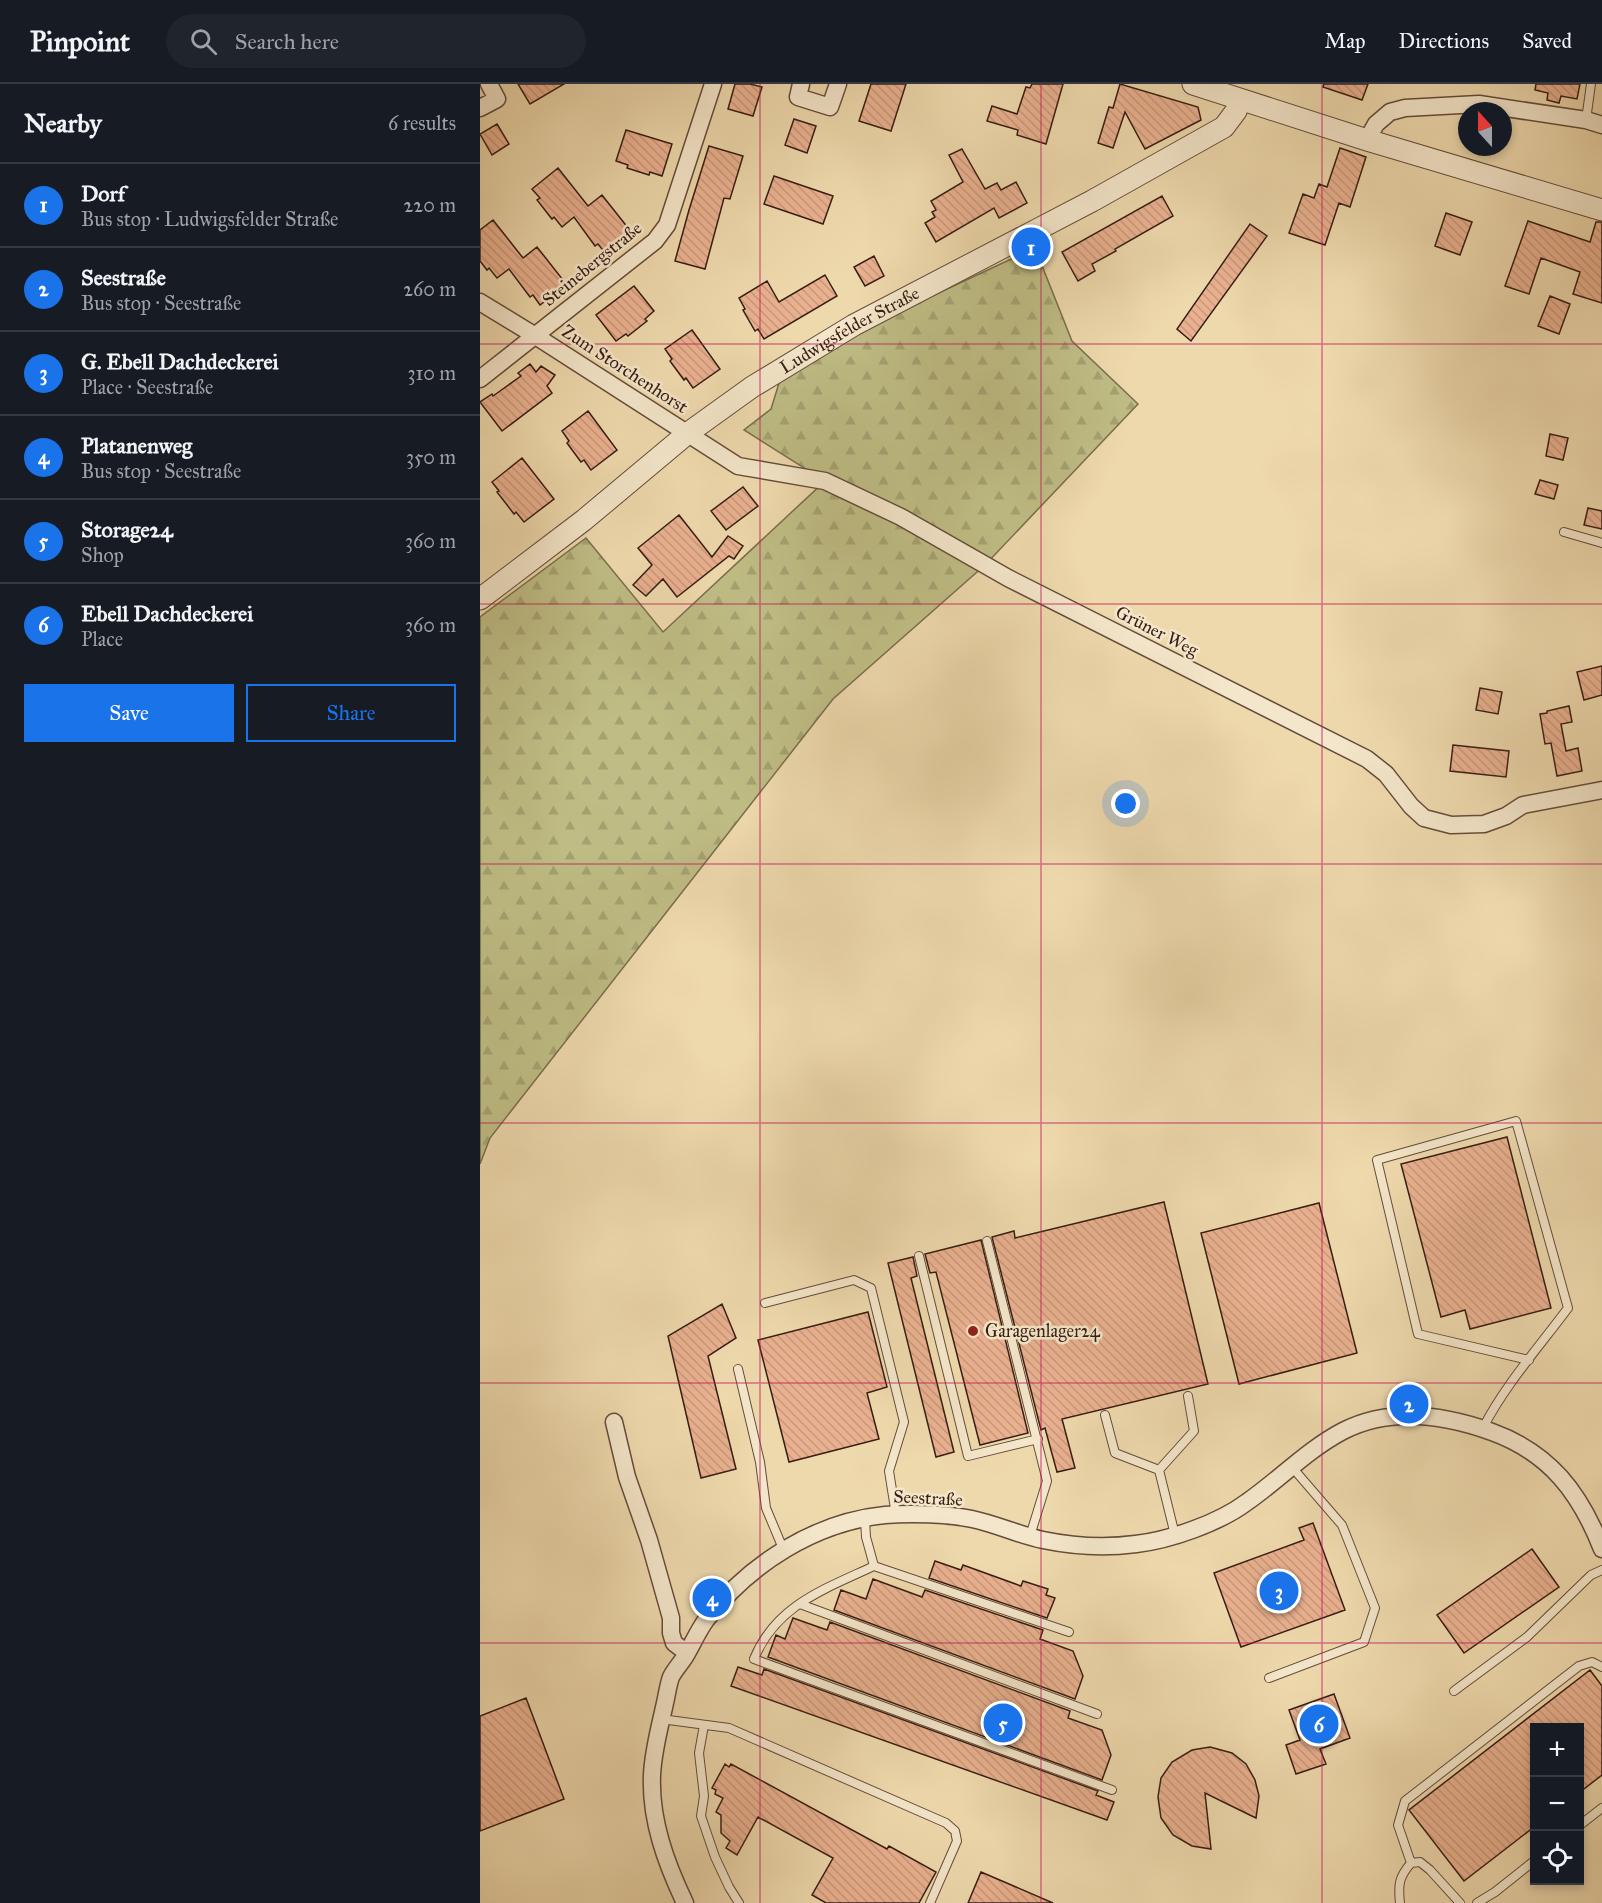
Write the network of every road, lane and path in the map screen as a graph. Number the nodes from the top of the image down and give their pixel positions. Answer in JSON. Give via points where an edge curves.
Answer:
{"nodes":[{"id":1,"x":489,"y":84,"type":"edge"},
{"id":2,"x":713,"y":84,"type":"edge"},
{"id":3,"x":801,"y":84,"type":"edge"},
{"id":4,"x":838,"y":84,"type":"edge"},
{"id":5,"x":1192,"y":84,"type":"edge"},
{"id":6,"x":1591,"y":84,"type":"edge"},
{"id":7,"x":1240,"y":100,"type":"junction"},
{"id":8,"x":480,"y":108,"type":"edge"},
{"id":9,"x":1594,"y":123,"type":"edge"},
{"id":10,"x":1367,"y":140,"type":"junction"},
{"id":11,"x":1602,"y":210,"type":"edge"},
{"id":12,"x":480,"y":302,"type":"edge"},
{"id":13,"x":534,"y":335,"type":"junction"},
{"id":14,"x":480,"y":379,"type":"edge"},
{"id":15,"x":688,"y":433,"type":"junction"},
{"id":16,"x":1564,"y":532,"type":"dead end"},
{"id":17,"x":1602,"y":543,"type":"edge"},
{"id":18,"x":480,"y":599,"type":"edge"},
{"id":19,"x":1602,"y":790,"type":"edge"},
{"id":20,"x":987,"y":1241,"type":"dead end"},
{"id":21,"x":919,"y":1256,"type":"dead end"},
{"id":22,"x":765,"y":1303,"type":"dead end"},
{"id":23,"x":1529,"y":1360,"type":"junction"},
{"id":24,"x":738,"y":1370,"type":"dead end"},
{"id":25,"x":1188,"y":1396,"type":"dead end"},
{"id":26,"x":1105,"y":1415,"type":"dead end"},
{"id":27,"x":614,"y":1422,"type":"dead end"},
{"id":28,"x":1483,"y":1428,"type":"junction"},
{"id":29,"x":1038,"y":1439,"type":"junction"},
{"id":30,"x":1291,"y":1466,"type":"junction"},
{"id":31,"x":1159,"y":1470,"type":"junction"},
{"id":32,"x":896,"y":1515,"type":"junction"},
{"id":33,"x":865,"y":1520,"type":"junction"},
{"id":34,"x":1175,"y":1535,"type":"junction"},
{"id":35,"x":1030,"y":1536,"type":"junction"},
{"id":36,"x":1602,"y":1549,"type":"edge"},
{"id":37,"x":784,"y":1551,"type":"junction"},
{"id":38,"x":874,"y":1566,"type":"junction"},
{"id":39,"x":1602,"y":1570,"type":"edge"},
{"id":40,"x":800,"y":1604,"type":"junction"},
{"id":41,"x":1069,"y":1632,"type":"dead end"},
{"id":42,"x":687,"y":1653,"type":"junction"},
{"id":43,"x":1602,"y":1667,"type":"edge"},
{"id":44,"x":1269,"y":1678,"type":"dead end"},
{"id":45,"x":1454,"y":1691,"type":"dead end"},
{"id":46,"x":1097,"y":1714,"type":"dead end"},
{"id":47,"x":661,"y":1719,"type":"junction"},
{"id":48,"x":704,"y":1725,"type":"junction"},
{"id":49,"x":1112,"y":1790,"type":"dead end"},
{"id":50,"x":1602,"y":1808,"type":"edge"},
{"id":51,"x":1584,"y":1823,"type":"edge"},
{"id":52,"x":1412,"y":1863,"type":"junction"},
{"id":53,"x":1530,"y":1864,"type":"edge"},
{"id":54,"x":685,"y":1903,"type":"edge"},
{"id":55,"x":739,"y":1903,"type":"edge"},
{"id":56,"x":930,"y":1903,"type":"edge"},
{"id":57,"x":1400,"y":1903,"type":"edge"},
{"id":58,"x":1460,"y":1903,"type":"edge"},
{"id":59,"x":1477,"y":1903,"type":"edge"}],
"edges":[{"from":1,"to":8,"type":"street","via":[[497,99]]},
{"from":2,"to":13,"type":"street","name":"Steinebergstraße","via":[[667,225],[655,241]]},
{"from":3,"to":4,"type":"street","via":[[798,97],[830,107]]},
{"from":5,"to":7,"type":"street"},
{"from":6,"to":9,"type":"lane"},
{"from":7,"to":10,"type":"street"},
{"from":7,"to":15,"type":"street","name":"Ludwigsfelder Straße","via":[[1224,128],[854,325],[752,387]]},
{"from":9,"to":10,"type":"street","via":[[1479,104],[1405,108],[1389,112]]},
{"from":10,"to":11,"type":"street"},
{"from":12,"to":13,"type":"street","name":"Zum Storchenhorst"},
{"from":13,"to":14,"type":"street","name":"Steinebergstraße"},
{"from":13,"to":15,"type":"street","name":"Zum Storchenhorst"},
{"from":15,"to":18,"type":"street","name":"Ludwigsfelder Straße","via":[[584,520]]},
{"from":15,"to":19,"type":"street","name":"Grüner Weg","via":[[738,466],[825,481],[901,517],[1008,578],[1367,759],[1386,774],[1424,818],[1451,825],[1484,824],[1523,805]]},
{"from":16,"to":17,"type":"lane"},
{"from":20,"to":29,"type":"lane"},
{"from":21,"to":29,"type":"lane","via":[[969,1456]]},
{"from":22,"to":32,"type":"lane","via":[[854,1280],[871,1288],[904,1422],[889,1471]]},
{"from":23,"to":23,"type":"lane","via":[[1568,1308],[1516,1121],[1377,1160],[1418,1334]]},
{"from":23,"to":28,"type":"lane"},
{"from":24,"to":37,"type":"lane","via":[[760,1462],[766,1508]]},
{"from":25,"to":31,"type":"lane","via":[[1194,1431]]},
{"from":26,"to":31,"type":"lane","via":[[1115,1453]]},
{"from":27,"to":42,"type":"street","via":[[671,1617],[674,1643]]},
{"from":28,"to":30,"type":"street","name":"Seestraße","via":[[1443,1417],[1397,1416],[1346,1430]]},
{"from":28,"to":36,"type":"street","name":"Seestraße","via":[[1516,1440],[1559,1475],[1577,1496]]},
{"from":29,"to":35,"type":"lane","via":[[1047,1480]]},
{"from":30,"to":34,"type":"street","name":"Seestraße","via":[[1244,1505]]},
{"from":30,"to":44,"type":"lane","via":[[1342,1526],[1375,1608],[1364,1642]]},
{"from":31,"to":34,"type":"lane"},
{"from":32,"to":33,"type":"street","name":"Seestraße"},
{"from":32,"to":35,"type":"street","name":"Seestraße","via":[[972,1520]]},
{"from":33,"to":37,"type":"street","name":"Seestraße","via":[[830,1528]]},
{"from":33,"to":38,"type":"lane"},
{"from":34,"to":35,"type":"street","name":"Seestraße","via":[[1112,1546]]},
{"from":37,"to":42,"type":"street","name":"Seestraße","via":[[750,1574],[720,1603]]},
{"from":38,"to":40,"type":"lane"},
{"from":38,"to":41,"type":"lane"},
{"from":39,"to":45,"type":"lane","via":[[1591,1575],[1527,1637]]},
{"from":40,"to":46,"type":"lane"},
{"from":40,"to":49,"type":"lane","via":[[787,1611],[761,1641],[754,1659]]},
{"from":42,"to":47,"type":"street","name":"Seestraße","via":[[671,1677]]},
{"from":43,"to":52,"type":"lane","via":[[1592,1662],[1579,1666],[1405,1801],[1398,1825]]},
{"from":47,"to":48,"type":"lane"},
{"from":47,"to":54,"type":"street","name":"Seestraße","via":[[652,1777],[657,1831]]},
{"from":48,"to":55,"type":"lane","via":[[699,1753],[704,1796],[701,1816]]},
{"from":48,"to":56,"type":"lane","via":[[739,1732],[946,1823],[955,1831],[957,1841]]},
{"from":50,"to":51,"type":"lane"},
{"from":52,"to":57,"type":"lane","via":[[1401,1875]]},
{"from":52,"to":58,"type":"lane","via":[[1420,1862],[1430,1870]]},
{"from":53,"to":59,"type":"lane"}]}
